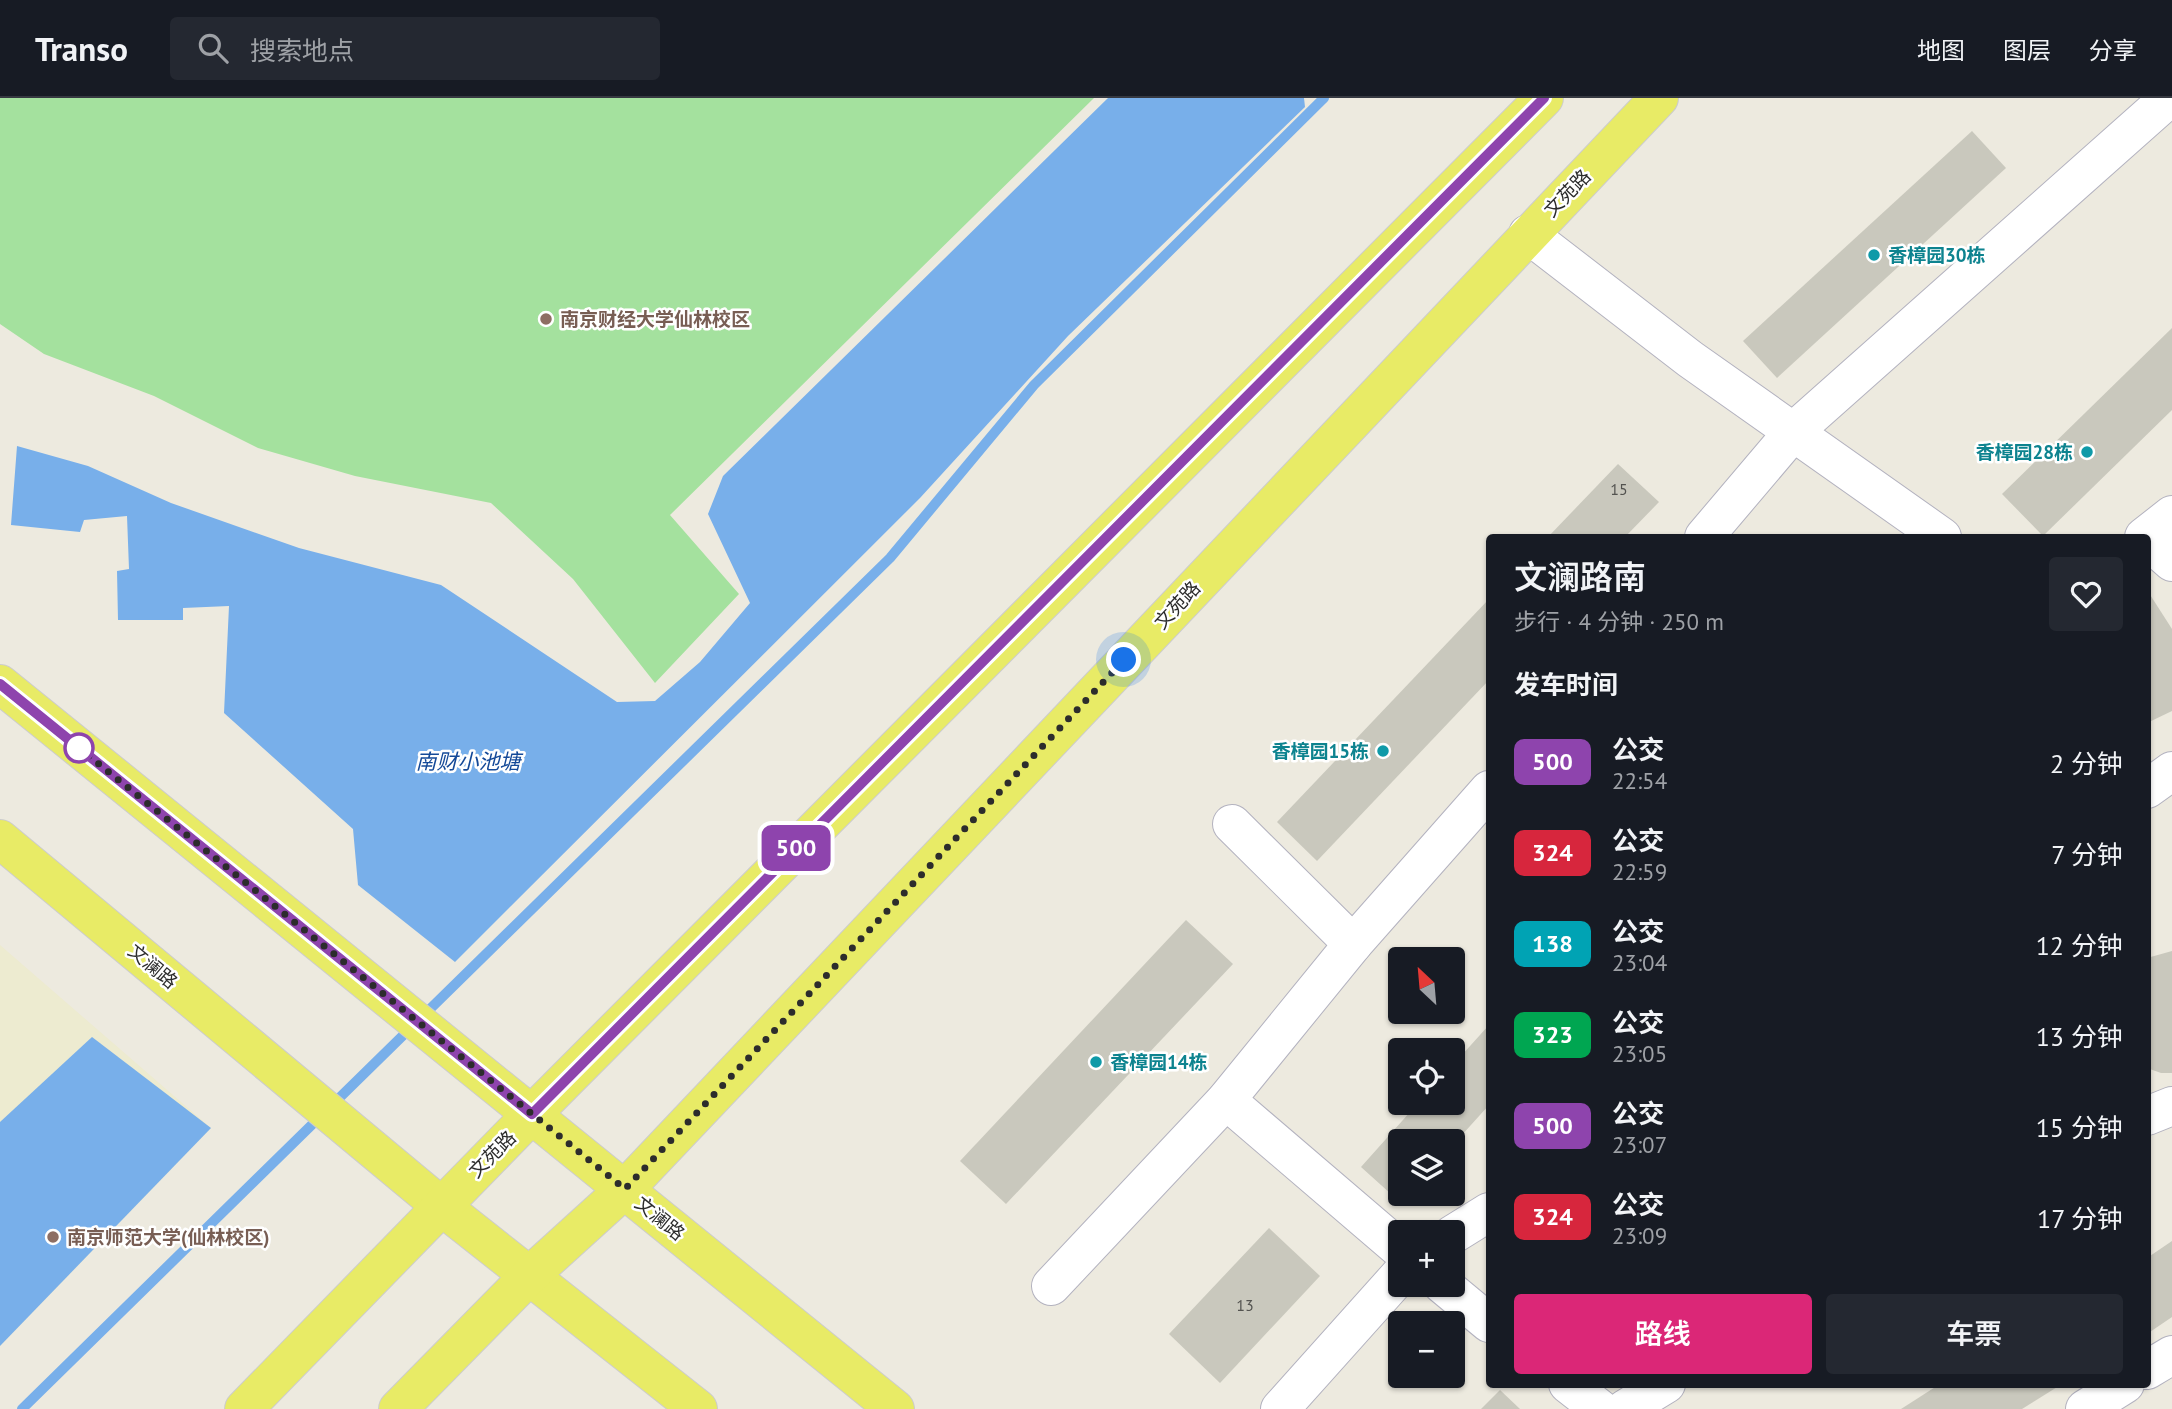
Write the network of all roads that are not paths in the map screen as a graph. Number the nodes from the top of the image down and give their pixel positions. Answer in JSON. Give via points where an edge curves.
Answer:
{"nodes":[{"id":1,"x":1544,"y":98,"type":"edge"},
{"id":2,"x":1660,"y":98,"type":"edge"},
{"id":3,"x":2161,"y":115,"type":"edge"},
{"id":4,"x":1528,"y":234,"type":"junction"},
{"id":5,"x":1793,"y":432,"type":"junction"},
{"id":6,"x":2172,"y":515,"type":"edge"},
{"id":7,"x":1707,"y":534,"type":"edge"},
{"id":8,"x":1938,"y":534,"type":"edge"},
{"id":9,"x":2150,"y":534,"type":"edge"},
{"id":10,"x":2151,"y":543,"type":"edge"},
{"id":11,"x":2172,"y":562,"type":"edge"},
{"id":12,"x":0,"y":684,"type":"edge"},
{"id":13,"x":2172,"y":772,"type":"edge"},
{"id":14,"x":2151,"y":786,"type":"edge"},
{"id":15,"x":1486,"y":793,"type":"edge"},
{"id":16,"x":1232,"y":824,"type":"dead end"},
{"id":17,"x":0,"y":839,"type":"edge"},
{"id":18,"x":1353,"y":944,"type":"junction"},
{"id":19,"x":1226,"y":1100,"type":"junction"},
{"id":20,"x":2172,"y":1106,"type":"edge"},
{"id":21,"x":532,"y":1114,"type":"junction"},
{"id":22,"x":2151,"y":1114,"type":"edge"},
{"id":23,"x":625,"y":1189,"type":"junction"},
{"id":24,"x":441,"y":1206,"type":"junction"},
{"id":25,"x":1486,"y":1214,"type":"edge"},
{"id":26,"x":1465,"y":1227,"type":"edge"},
{"id":27,"x":1388,"y":1239,"type":"edge"},
{"id":28,"x":529,"y":1276,"type":"junction"},
{"id":29,"x":1051,"y":1286,"type":"dead end"},
{"id":30,"x":1388,"y":1288,"type":"edge"},
{"id":31,"x":1457,"y":1297,"type":"edge"},
{"id":32,"x":1486,"y":1320,"type":"edge"},
{"id":33,"x":2172,"y":1355,"type":"edge"},
{"id":34,"x":2151,"y":1368,"type":"edge"},
{"id":35,"x":1573,"y":1388,"type":"edge"},
{"id":36,"x":1659,"y":1388,"type":"edge"},
{"id":37,"x":2119,"y":1388,"type":"edge"},
{"id":38,"x":2126,"y":1388,"type":"edge"},
{"id":39,"x":244,"y":1409,"type":"edge"},
{"id":40,"x":398,"y":1409,"type":"edge"},
{"id":41,"x":698,"y":1409,"type":"edge"},
{"id":42,"x":895,"y":1409,"type":"edge"},
{"id":43,"x":1280,"y":1409,"type":"edge"},
{"id":44,"x":1600,"y":1409,"type":"edge"},
{"id":45,"x":1625,"y":1409,"type":"edge"},
{"id":46,"x":2085,"y":1409,"type":"edge"},
{"id":47,"x":2137,"y":1409,"type":"edge"}],
"edges":[{"from":1,"to":21,"type":"main road","name":"文苑路"},
{"from":2,"to":4,"type":"main road","name":"文苑路"},
{"from":3,"to":5,"type":"street"},
{"from":4,"to":5,"type":"street"},
{"from":4,"to":23,"type":"main road","name":"文苑路"},
{"from":5,"to":7,"type":"street"},
{"from":5,"to":8,"type":"street"},
{"from":6,"to":9,"type":"street"},
{"from":10,"to":11,"type":"street"},
{"from":12,"to":21,"type":"main road","name":"文澜路"},
{"from":13,"to":14,"type":"street"},
{"from":15,"to":18,"type":"street"},
{"from":16,"to":18,"type":"street"},
{"from":17,"to":24,"type":"main road","name":"文澜路"},
{"from":18,"to":19,"type":"street"},
{"from":19,"to":27,"type":"street"},
{"from":19,"to":29,"type":"street"},
{"from":20,"to":22,"type":"street"},
{"from":21,"to":23,"type":"main road","name":"文澜路"},
{"from":21,"to":24,"type":"main road","name":"文苑路"},
{"from":23,"to":28,"type":"main road","name":"文苑路"},
{"from":23,"to":42,"type":"main road","name":"文澜路"},
{"from":24,"to":28,"type":"main road","name":"文澜路"},
{"from":24,"to":39,"type":"main road","name":"文苑路"},
{"from":25,"to":26,"type":"street"},
{"from":28,"to":40,"type":"main road","name":"文苑路"},
{"from":28,"to":41,"type":"main road","name":"文澜路"},
{"from":30,"to":43,"type":"street"},
{"from":31,"to":32,"type":"street"},
{"from":33,"to":34,"type":"street"},
{"from":35,"to":44,"type":"street"},
{"from":36,"to":45,"type":"street"},
{"from":37,"to":46,"type":"street"},
{"from":38,"to":47,"type":"street"}]}
